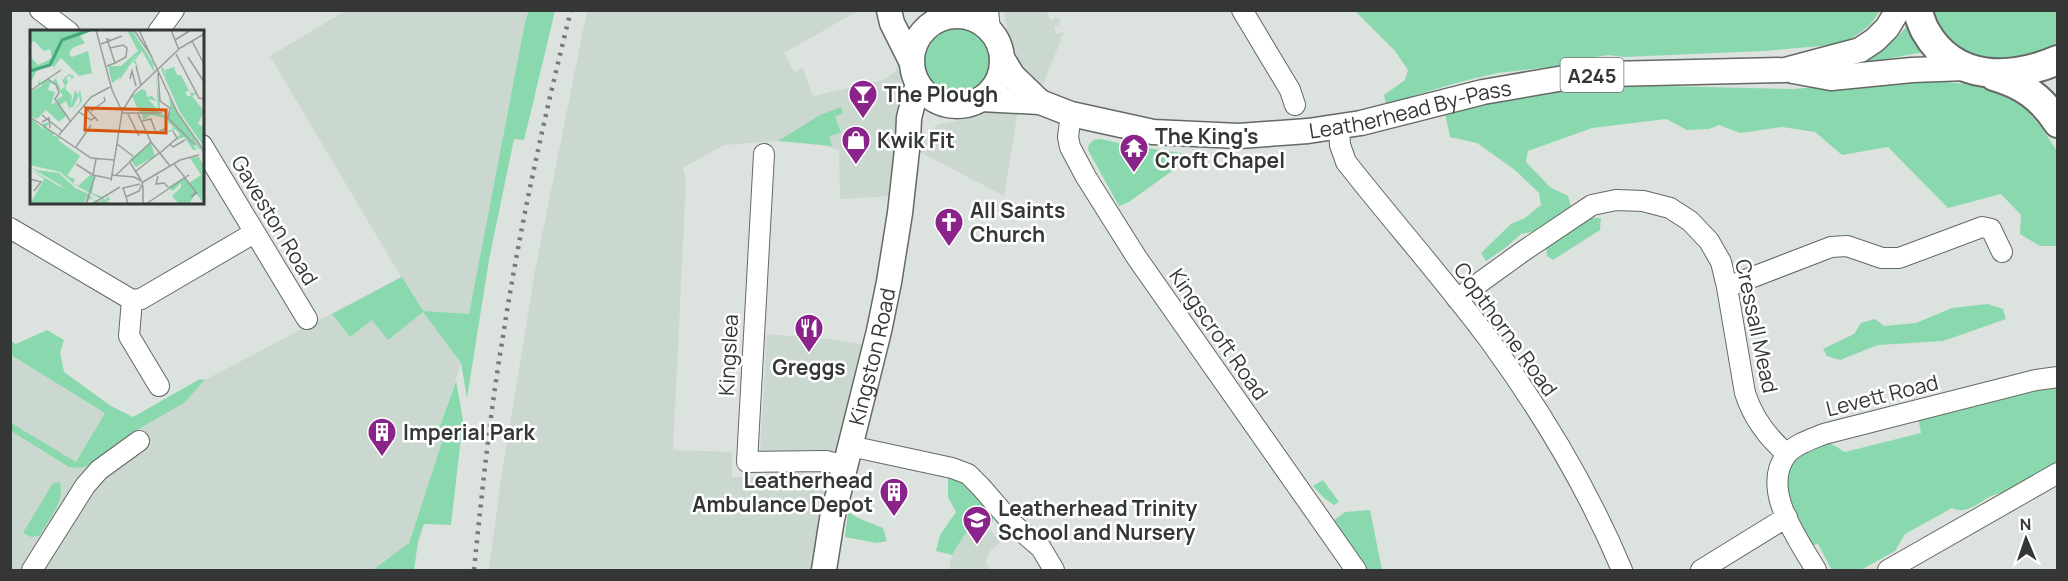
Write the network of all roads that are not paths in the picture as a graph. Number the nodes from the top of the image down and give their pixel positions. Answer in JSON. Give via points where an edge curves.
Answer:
{"nodes":[{"id":1,"x":40,"y":10,"type":"edge"},
{"id":2,"x":174,"y":10,"type":"edge"},
{"id":3,"x":889,"y":10,"type":"edge"},
{"id":4,"x":904,"y":10,"type":"edge"},
{"id":5,"x":1242,"y":10,"type":"edge"},
{"id":6,"x":1898,"y":10,"type":"edge"},
{"id":7,"x":1917,"y":10,"type":"edge"},
{"id":8,"x":946,"y":17,"type":"edge"},
{"id":9,"x":989,"y":20,"type":"edge"},
{"id":10,"x":66,"y":30,"type":"edge"},
{"id":11,"x":159,"y":30,"type":"edge"},
{"id":12,"x":1002,"y":58,"type":"junction"},
{"id":13,"x":2058,"y":60,"type":"edge"},
{"id":14,"x":1785,"y":70,"type":"junction"},
{"id":15,"x":1975,"y":70,"type":"junction"},
{"id":16,"x":914,"y":72,"type":"junction"},
{"id":17,"x":981,"y":99,"type":"junction"},
{"id":18,"x":1040,"y":102,"type":"junction"},
{"id":19,"x":953,"y":105,"type":"junction"},
{"id":20,"x":1295,"y":105,"type":"dead end"},
{"id":21,"x":1071,"y":114,"type":"junction"},
{"id":22,"x":2058,"y":123,"type":"edge"},
{"id":23,"x":1339,"y":128,"type":"junction"},
{"id":24,"x":908,"y":141,"type":"junction"},
{"id":25,"x":204,"y":148,"type":"edge"},
{"id":26,"x":764,"y":154,"type":"dead end"},
{"id":27,"x":10,"y":228,"type":"edge"},
{"id":28,"x":254,"y":232,"type":"junction"},
{"id":29,"x":2002,"y":252,"type":"dead end"},
{"id":30,"x":1727,"y":286,"type":"junction"},
{"id":31,"x":1457,"y":299,"type":"junction"},
{"id":32,"x":132,"y":300,"type":"junction"},
{"id":33,"x":307,"y":319,"type":"dead end"},
{"id":34,"x":2058,"y":377,"type":"edge"},
{"id":35,"x":159,"y":386,"type":"dead end"},
{"id":36,"x":139,"y":441,"type":"dead end"},
{"id":37,"x":1787,"y":454,"type":"junction"},
{"id":38,"x":847,"y":456,"type":"junction"},
{"id":39,"x":2058,"y":474,"type":"edge"},
{"id":40,"x":1786,"y":517,"type":"junction"},
{"id":41,"x":32,"y":570,"type":"edge"},
{"id":42,"x":824,"y":570,"type":"edge"},
{"id":43,"x":1054,"y":570,"type":"edge"},
{"id":44,"x":1356,"y":570,"type":"edge"},
{"id":45,"x":1622,"y":570,"type":"edge"},
{"id":46,"x":1701,"y":570,"type":"edge"},
{"id":47,"x":1816,"y":570,"type":"edge"},
{"id":48,"x":1888,"y":570,"type":"edge"}],
"edges":[{"from":1,"to":10,"type":"street"},
{"from":2,"to":11,"type":"street"},
{"from":3,"to":16,"type":"main road"},
{"from":4,"to":8,"type":"main road"},
{"from":5,"to":20,"type":"street"},
{"from":6,"to":14,"type":"main road","name":"Leatherhead By-Pass","number":"A245","via":[[1887,28],[1860,50]]},
{"from":7,"to":15,"type":"highway","via":[[1939,49]]},
{"from":8,"to":9,"type":"main road"},
{"from":8,"to":16,"type":"main road","via":[[917,40]]},
{"from":9,"to":12,"type":"main road"},
{"from":12,"to":17,"type":"main road","via":[[997,81]]},
{"from":12,"to":18,"type":"main road","number":"A245","via":[[1013,76]]},
{"from":13,"to":15,"type":"highway","via":[[2018,73]]},
{"from":14,"to":15,"type":"main road","name":"Leatherhead By-Pass","number":"A245","via":[[1831,78],[1912,69]]},
{"from":14,"to":23,"type":"main road","name":"Leatherhead By-Pass","number":"A245","via":[[1564,78],[1483,92]]},
{"from":15,"to":22,"type":"highway","name":"Leatherhead By-Pass","via":[[2024,87]]},
{"from":16,"to":19,"type":"main road","via":[[927,94]]},
{"from":16,"to":24,"type":"main road","name":"Kingston Road"},
{"from":17,"to":18,"type":"main road","number":"A245"},
{"from":17,"to":19,"type":"main road"},
{"from":18,"to":21,"type":"main road","name":"Leatherhead By-Pass","number":"A245"},
{"from":19,"to":24,"type":"main road","via":[[923,122]]},
{"from":21,"to":23,"type":"main road","name":"Leatherhead By-Pass","number":"A245","via":[[1153,132],[1200,135],[1270,135]]},
{"from":21,"to":44,"type":"street","name":"Kingscroft Road","via":[[1070,147],[1086,177],[1137,258]]},
{"from":23,"to":31,"type":"street","name":"Copthorne Road","via":[[1346,162]]},
{"from":24,"to":38,"type":"main road","name":"Kingston Road","via":[[889,282]]},
{"from":25,"to":28,"type":"street","name":"Gaveston Road"},
{"from":26,"to":38,"type":"street","name":"Kingslea","via":[[747,462],[826,461]]},
{"from":27,"to":32,"type":"street"},
{"from":28,"to":32,"type":"street"},
{"from":28,"to":33,"type":"street","name":"Gaveston Road"},
{"from":29,"to":30,"type":"street","via":[[1991,229],[1982,227],[1899,258],[1881,258],[1847,246],[1831,247]]},
{"from":30,"to":31,"type":"street","name":"Cressall Mead","via":[[1721,262],[1709,241],[1690,221],[1670,208],[1616,200],[1592,205],[1572,217]]},
{"from":30,"to":37,"type":"street","name":"Cressall Mead","via":[[1749,406],[1768,437]]},
{"from":31,"to":45,"type":"street","name":"Copthorne Road","via":[[1547,426],[1581,484]]},
{"from":32,"to":35,"type":"street","via":[[129,336]]},
{"from":34,"to":37,"type":"street","name":"Levett Road","via":[[1824,434]]},
{"from":36,"to":41,"type":"street","via":[[99,470],[85,486]]},
{"from":37,"to":40,"type":"street","via":[[1777,484]]},
{"from":38,"to":42,"type":"main road","name":"Kingston Road"},
{"from":38,"to":43,"type":"street","via":[[952,468],[968,474],[1013,524],[1041,548]]},
{"from":39,"to":48,"type":"street"},
{"from":40,"to":46,"type":"street"},
{"from":40,"to":47,"type":"street"}]}
